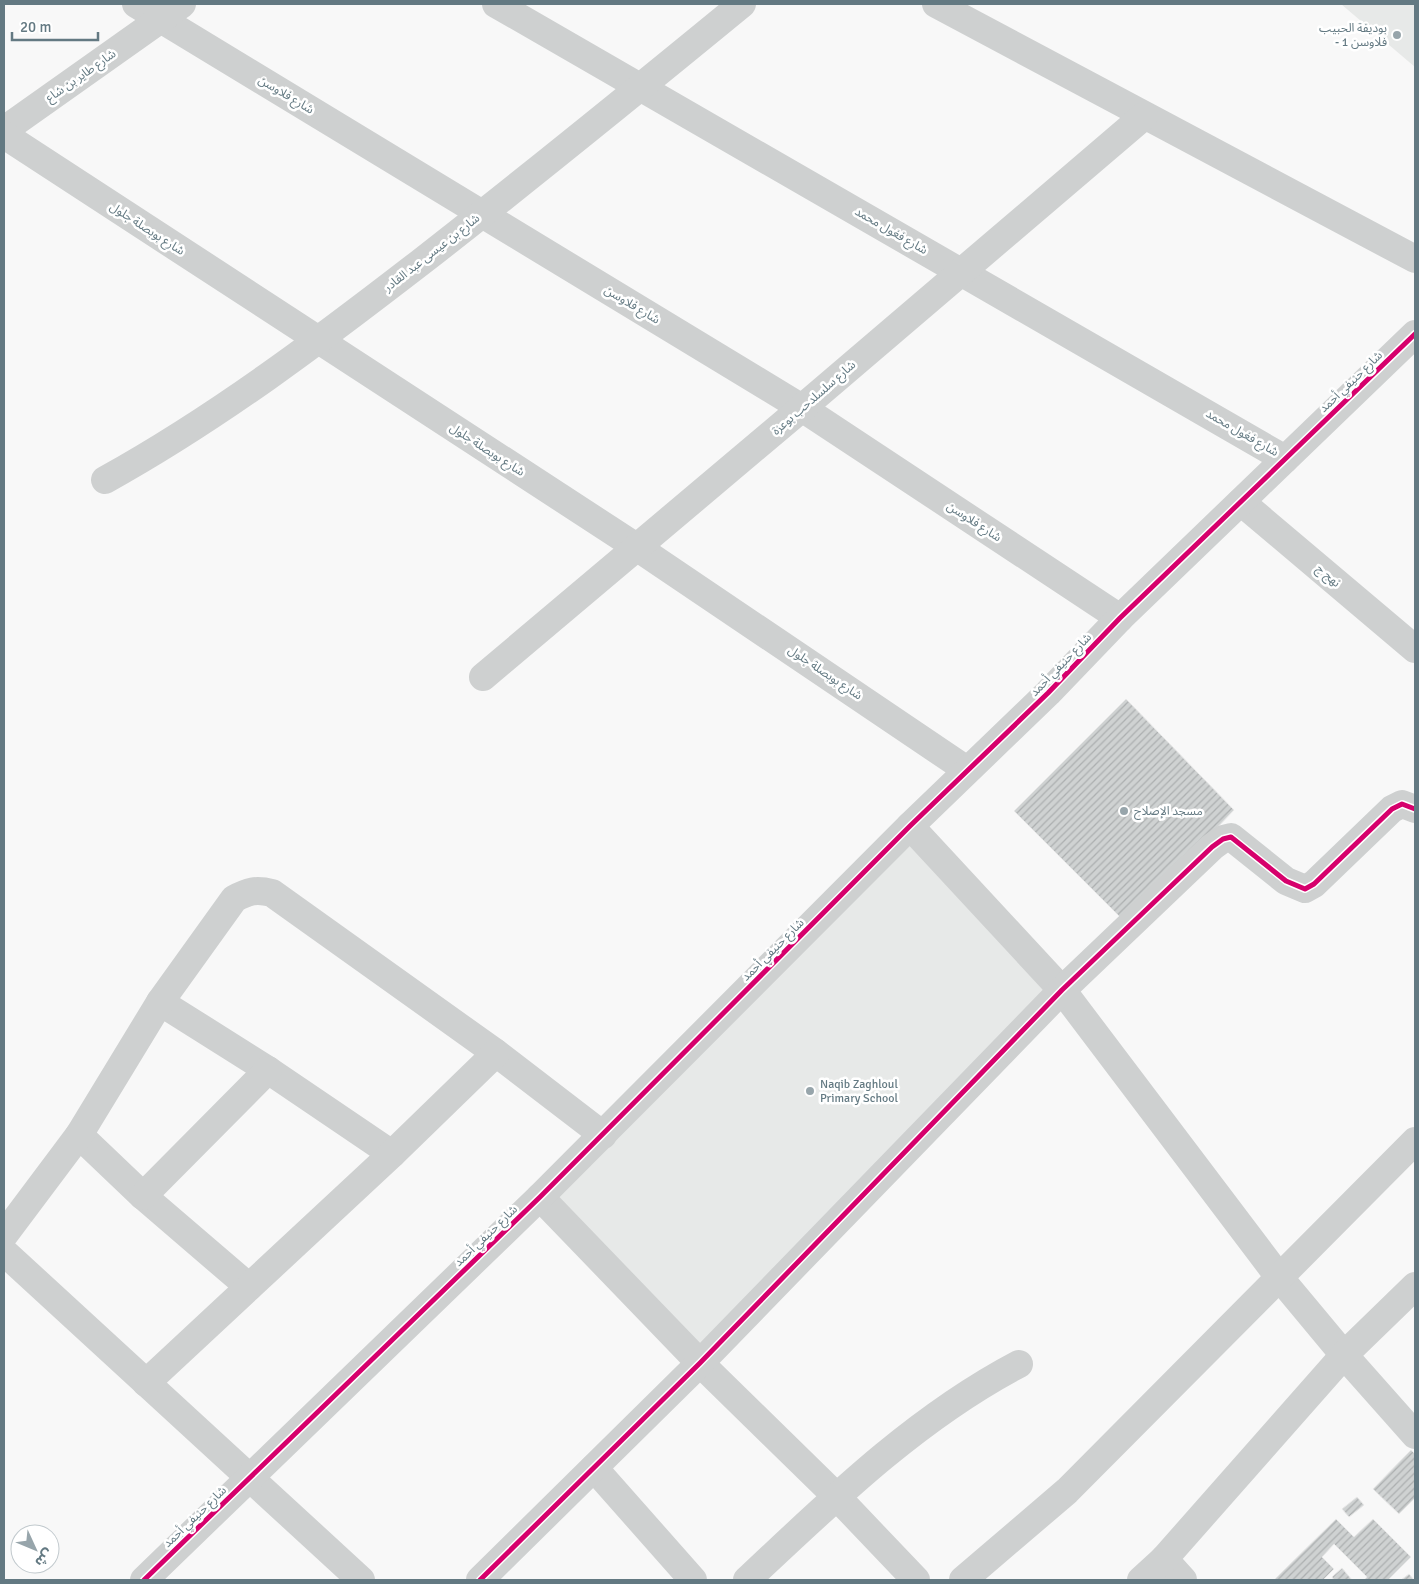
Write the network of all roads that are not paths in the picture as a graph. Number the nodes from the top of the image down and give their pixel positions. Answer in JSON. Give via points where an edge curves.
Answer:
{"nodes":[{"id":1,"x":136,"y":4,"type":"edge"},
{"id":2,"x":496,"y":4,"type":"edge"},
{"id":3,"x":742,"y":4,"type":"edge"},
{"id":4,"x":936,"y":4,"type":"edge"},
{"id":5,"x":171,"y":12,"type":"edge"},
{"id":6,"x":639,"y":88,"type":"junction"},
{"id":7,"x":1144,"y":116,"type":"junction"},
{"id":8,"x":4,"y":130,"type":"edge"},
{"id":9,"x":4,"y":135,"type":"edge"},
{"id":10,"x":483,"y":214,"type":"junction"},
{"id":11,"x":1415,"y":259,"type":"edge"},
{"id":12,"x":962,"y":271,"type":"junction"},
{"id":13,"x":319,"y":341,"type":"junction"},
{"id":14,"x":1412,"y":342,"type":"edge"},
{"id":15,"x":802,"y":408,"type":"junction"},
{"id":16,"x":1285,"y":459,"type":"junction"},
{"id":17,"x":105,"y":480,"type":"dead end"},
{"id":18,"x":1242,"y":502,"type":"junction"},
{"id":19,"x":638,"y":548,"type":"junction"},
{"id":20,"x":1120,"y":618,"type":"junction"},
{"id":21,"x":1415,"y":649,"type":"edge"},
{"id":22,"x":483,"y":677,"type":"dead end"},
{"id":23,"x":967,"y":770,"type":"junction"},
{"id":24,"x":1415,"y":809,"type":"edge"},
{"id":25,"x":910,"y":826,"type":"junction"},
{"id":26,"x":1062,"y":990,"type":"junction"},
{"id":27,"x":160,"y":1002,"type":"junction"},
{"id":28,"x":496,"y":1053,"type":"junction"},
{"id":29,"x":268,"y":1070,"type":"junction"},
{"id":30,"x":79,"y":1135,"type":"junction"},
{"id":31,"x":603,"y":1135,"type":"junction"},
{"id":32,"x":1415,"y":1141,"type":"edge"},
{"id":33,"x":392,"y":1154,"type":"junction"},
{"id":34,"x":143,"y":1196,"type":"junction"},
{"id":35,"x":540,"y":1197,"type":"junction"},
{"id":36,"x":4,"y":1234,"type":"edge"},
{"id":37,"x":4,"y":1252,"type":"edge"},
{"id":38,"x":1279,"y":1278,"type":"junction"},
{"id":39,"x":1415,"y":1286,"type":"edge"},
{"id":40,"x":249,"y":1287,"type":"junction"},
{"id":41,"x":1344,"y":1355,"type":"junction"},
{"id":42,"x":700,"y":1363,"type":"junction"},
{"id":43,"x":1020,"y":1364,"type":"dead end"},
{"id":44,"x":146,"y":1383,"type":"junction"},
{"id":45,"x":1415,"y":1435,"type":"edge"},
{"id":46,"x":594,"y":1468,"type":"junction"},
{"id":47,"x":252,"y":1477,"type":"junction"},
{"id":48,"x":836,"y":1496,"type":"junction"},
{"id":49,"x":1164,"y":1559,"type":"junction"},
{"id":50,"x":144,"y":1580,"type":"edge"},
{"id":51,"x":361,"y":1580,"type":"edge"},
{"id":52,"x":480,"y":1580,"type":"edge"},
{"id":53,"x":693,"y":1580,"type":"edge"},
{"id":54,"x":747,"y":1580,"type":"edge"},
{"id":55,"x":916,"y":1580,"type":"edge"},
{"id":56,"x":963,"y":1580,"type":"edge"},
{"id":57,"x":1141,"y":1580,"type":"edge"},
{"id":58,"x":1184,"y":1580,"type":"edge"}],
"edges":[{"from":1,"to":5,"type":"street","name":"شارع فلاوسن"},
{"from":2,"to":6,"type":"street","name":"شارع فغول محمد"},
{"from":3,"to":6,"type":"street","name":"شارع بن عيسى عبد القادر"},
{"from":4,"to":7,"type":"street"},
{"from":5,"to":8,"type":"street","name":"شارع طاير بن شاع"},
{"from":5,"to":10,"type":"street","name":"شارع فلاوسن"},
{"from":6,"to":10,"type":"street","name":"شارع بن عيسى عبد القادر"},
{"from":6,"to":12,"type":"street","name":"شارع فغول محمد"},
{"from":7,"to":11,"type":"street"},
{"from":7,"to":12,"type":"street","name":"شارع سلسلدحب بوعزة"},
{"from":9,"to":13,"type":"street","name":"شارع بوبصلة جلول"},
{"from":10,"to":13,"type":"street","name":"شارع بن عيسى عبد القادر"},
{"from":10,"to":15,"type":"street","name":"شارع فلاوسن"},
{"from":12,"to":15,"type":"street","name":"شارع سلسلدحب بوعزة"},
{"from":12,"to":16,"type":"street","name":"شارع فغول محمد"},
{"from":13,"to":17,"type":"street","name":"شارع بن عيسى عبد القادر","via":[[142,460]]},
{"from":13,"to":19,"type":"street","name":"شارع بوبصلة جلول"},
{"from":14,"to":16,"type":"street","name":"شارع حنيفي أحمد"},
{"from":15,"to":19,"type":"street","name":"شارع سلسلدحب بوعزة"},
{"from":15,"to":20,"type":"street","name":"شارع فلاوسن"},
{"from":16,"to":18,"type":"street","name":"شارع حنيفي أحمد"},
{"from":18,"to":20,"type":"street","name":"شارع حنيفي أحمد"},
{"from":18,"to":21,"type":"street","name":"نهج ج"},
{"from":19,"to":22,"type":"street","name":"شارع سلسلدحب بوعزة"},
{"from":19,"to":23,"type":"street","name":"شارع بوبصلة جلول"},
{"from":20,"to":23,"type":"street","name":"شارع حنيفي أحمد"},
{"from":23,"to":25,"type":"street","name":"شارع حنيفي أحمد"},
{"from":24,"to":26,"type":"street","via":[[1402,804],[1392,808],[1305,889],[1286,881],[1237,841],[1223,839]]},
{"from":25,"to":26,"type":"street"},
{"from":25,"to":31,"type":"street","name":"شارع حنيفي أحمد"},
{"from":26,"to":38,"type":"street"},
{"from":26,"to":42,"type":"street"},
{"from":27,"to":28,"type":"street","via":[[234,899],[247,891],[259,890],[272,893]]},
{"from":27,"to":29,"type":"street"},
{"from":27,"to":30,"type":"street"},
{"from":28,"to":31,"type":"street"},
{"from":28,"to":33,"type":"street"},
{"from":29,"to":33,"type":"street"},
{"from":29,"to":34,"type":"street"},
{"from":30,"to":34,"type":"street"},
{"from":30,"to":36,"type":"street"},
{"from":31,"to":35,"type":"street","name":"شارع حنيفي أحمد"},
{"from":32,"to":38,"type":"street"},
{"from":33,"to":40,"type":"street"},
{"from":34,"to":40,"type":"street"},
{"from":35,"to":42,"type":"street"},
{"from":35,"to":47,"type":"street","name":"شارع حنيفي أحمد"},
{"from":37,"to":44,"type":"street"},
{"from":38,"to":41,"type":"street"},
{"from":38,"to":56,"type":"street","via":[[1067,1491]]},
{"from":39,"to":41,"type":"street"},
{"from":40,"to":44,"type":"street"},
{"from":41,"to":45,"type":"street"},
{"from":41,"to":49,"type":"street"},
{"from":42,"to":46,"type":"street"},
{"from":42,"to":48,"type":"street"},
{"from":43,"to":48,"type":"street","via":[[982,1384],[943,1411]]},
{"from":44,"to":47,"type":"street"},
{"from":46,"to":52,"type":"street"},
{"from":46,"to":53,"type":"street"},
{"from":47,"to":50,"type":"street","name":"شارع حنيفي أحمد"},
{"from":47,"to":51,"type":"street"},
{"from":48,"to":54,"type":"street"},
{"from":48,"to":55,"type":"street"},
{"from":49,"to":57,"type":"street"},
{"from":49,"to":58,"type":"street"}]}
